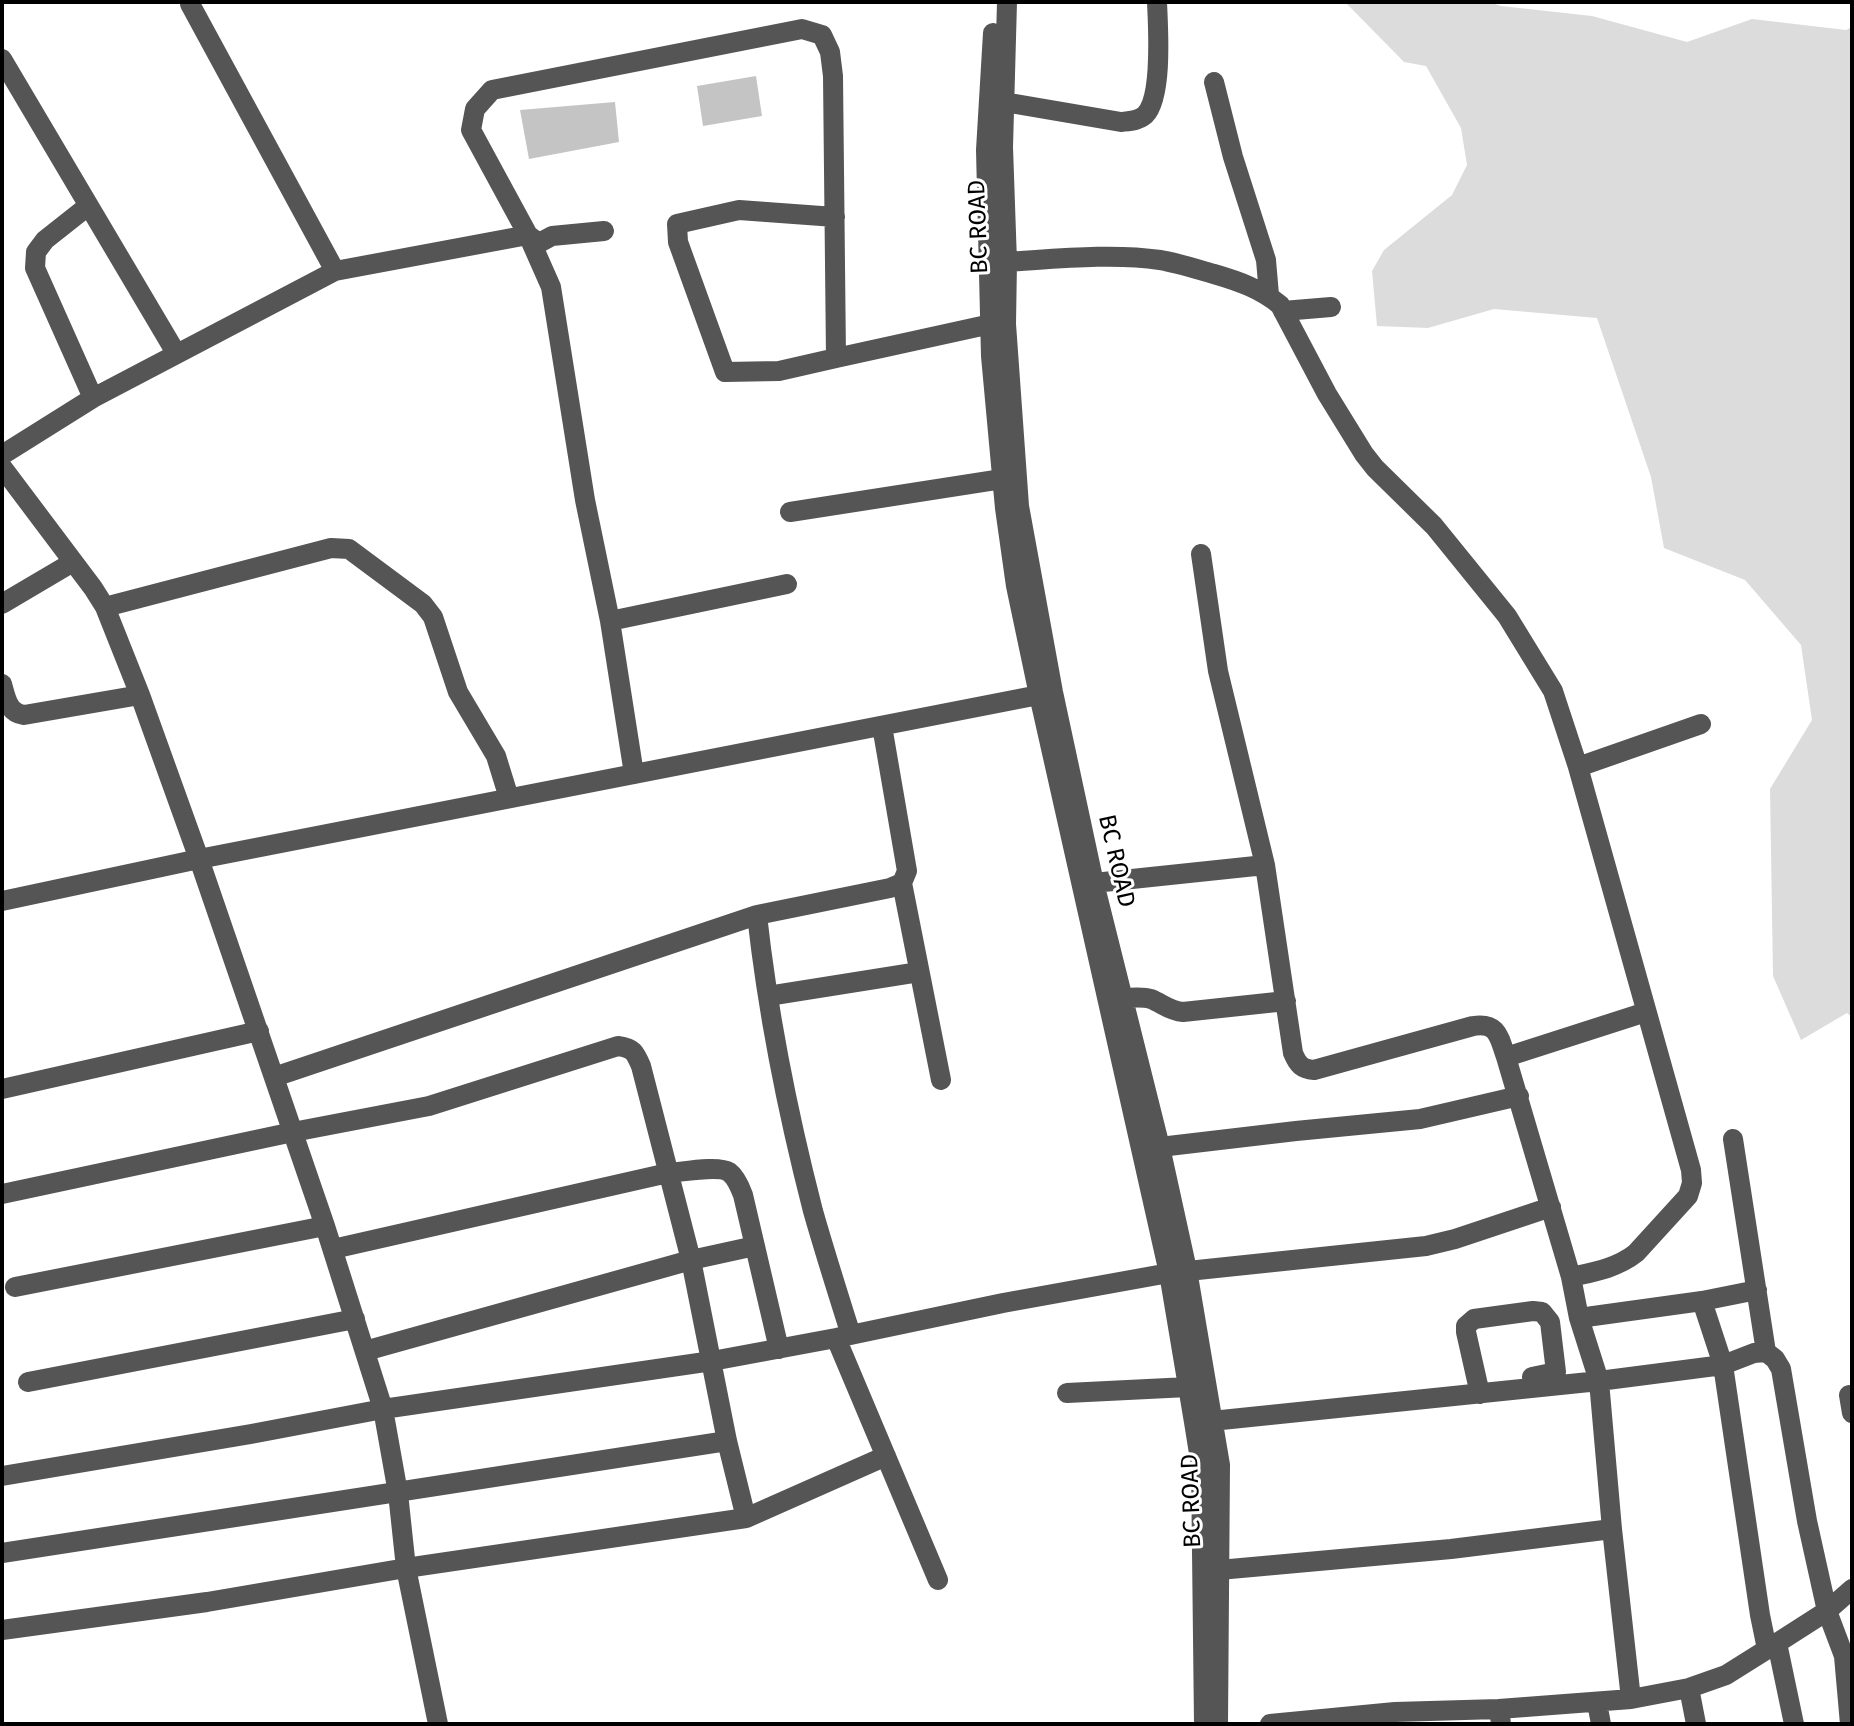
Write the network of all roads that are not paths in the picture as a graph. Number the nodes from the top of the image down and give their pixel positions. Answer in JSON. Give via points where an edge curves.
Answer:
{"nodes":[{"id":1,"x":995,"y":2,"type":"edge"},
{"id":2,"x":1007,"y":2,"type":"edge"},
{"id":3,"x":1157,"y":2,"type":"edge"},
{"id":4,"x":190,"y":4,"type":"dead end"},
{"id":5,"x":2,"y":59,"type":"edge"},
{"id":6,"x":1214,"y":82,"type":"dead end"},
{"id":7,"x":1004,"y":102,"type":"junction"},
{"id":8,"x":88,"y":206,"type":"junction"},
{"id":9,"x":835,"y":217,"type":"junction"},
{"id":10,"x":604,"y":231,"type":"dead end"},
{"id":11,"x":528,"y":235,"type":"junction"},
{"id":12,"x":1007,"y":262,"type":"junction"},
{"id":13,"x":335,"y":271,"type":"junction"},
{"id":14,"x":1269,"y":295,"type":"junction"},
{"id":15,"x":1331,"y":307,"type":"dead end"},
{"id":16,"x":1283,"y":311,"type":"junction"},
{"id":17,"x":999,"y":324,"type":"junction"},
{"id":18,"x":176,"y":353,"type":"junction"},
{"id":19,"x":836,"y":358,"type":"junction"},
{"id":20,"x":93,"y":398,"type":"junction"},
{"id":21,"x":2,"y":455,"type":"edge"},
{"id":22,"x":2,"y":467,"type":"edge"},
{"id":23,"x":1002,"y":479,"type":"junction"},
{"id":24,"x":790,"y":512,"type":"dead end"},
{"id":25,"x":1201,"y":554,"type":"dead end"},
{"id":26,"x":73,"y":562,"type":"junction"},
{"id":27,"x":787,"y":584,"type":"dead end"},
{"id":28,"x":2,"y":604,"type":"edge"},
{"id":29,"x":105,"y":607,"type":"junction"},
{"id":30,"x":610,"y":621,"type":"junction"},
{"id":31,"x":2,"y":684,"type":"edge"},
{"id":32,"x":1046,"y":693,"type":"junction"},
{"id":33,"x":140,"y":695,"type":"junction"},
{"id":34,"x":1701,"y":724,"type":"dead end"},
{"id":35,"x":882,"y":726,"type":"junction"},
{"id":36,"x":1578,"y":767,"type":"junction"},
{"id":37,"x":634,"y":774,"type":"junction"},
{"id":38,"x":509,"y":798,"type":"junction"},
{"id":39,"x":199,"y":859,"type":"junction"},
{"id":40,"x":1265,"y":865,"type":"junction"},
{"id":41,"x":902,"y":883,"type":"junction"},
{"id":42,"x":1094,"y":883,"type":"junction"},
{"id":43,"x":2,"y":901,"type":"edge"},
{"id":44,"x":757,"y":915,"type":"junction"},
{"id":45,"x":919,"y":972,"type":"junction"},
{"id":46,"x":768,"y":996,"type":"junction"},
{"id":47,"x":1122,"y":998,"type":"junction"},
{"id":48,"x":1286,"y":1001,"type":"junction"},
{"id":49,"x":1646,"y":1012,"type":"junction"},
{"id":50,"x":259,"y":1031,"type":"junction"},
{"id":51,"x":1506,"y":1057,"type":"junction"},
{"id":52,"x":274,"y":1077,"type":"junction"},
{"id":53,"x":941,"y":1080,"type":"dead end"},
{"id":54,"x":2,"y":1089,"type":"edge"},
{"id":55,"x":1519,"y":1096,"type":"junction"},
{"id":56,"x":293,"y":1132,"type":"junction"},
{"id":57,"x":1733,"y":1139,"type":"dead end"},
{"id":58,"x":1160,"y":1147,"type":"junction"},
{"id":59,"x":668,"y":1173,"type":"junction"},
{"id":60,"x":2,"y":1194,"type":"edge"},
{"id":61,"x":1551,"y":1207,"type":"junction"},
{"id":62,"x":325,"y":1226,"type":"junction"},
{"id":63,"x":755,"y":1246,"type":"junction"},
{"id":64,"x":333,"y":1249,"type":"junction"},
{"id":65,"x":691,"y":1260,"type":"junction"},
{"id":66,"x":1178,"y":1271,"type":"junction"},
{"id":67,"x":1571,"y":1277,"type":"junction"},
{"id":68,"x":15,"y":1287,"type":"dead end"},
{"id":69,"x":1757,"y":1290,"type":"junction"},
{"id":70,"x":1702,"y":1301,"type":"junction"},
{"id":71,"x":1579,"y":1318,"type":"junction"},
{"id":72,"x":355,"y":1319,"type":"junction"},
{"id":73,"x":843,"y":1337,"type":"junction"},
{"id":74,"x":779,"y":1349,"type":"junction"},
{"id":75,"x":365,"y":1351,"type":"junction"},
{"id":76,"x":1766,"y":1352,"type":"junction"},
{"id":77,"x":712,"y":1361,"type":"junction"},
{"id":78,"x":1723,"y":1365,"type":"junction"},
{"id":79,"x":1599,"y":1381,"type":"junction"},
{"id":80,"x":28,"y":1382,"type":"dead end"},
{"id":81,"x":1520,"y":1384,"type":"junction"},
{"id":82,"x":1188,"y":1387,"type":"junction"},
{"id":83,"x":1479,"y":1389,"type":"junction"},
{"id":84,"x":1067,"y":1393,"type":"dead end"},
{"id":85,"x":383,"y":1409,"type":"junction"},
{"id":86,"x":1203,"y":1422,"type":"junction"},
{"id":87,"x":727,"y":1441,"type":"junction"},
{"id":88,"x":886,"y":1456,"type":"junction"},
{"id":89,"x":2,"y":1476,"type":"edge"},
{"id":90,"x":398,"y":1493,"type":"junction"},
{"id":91,"x":746,"y":1518,"type":"junction"},
{"id":92,"x":1612,"y":1529,"type":"junction"},
{"id":93,"x":2,"y":1553,"type":"edge"},
{"id":94,"x":406,"y":1568,"type":"junction"},
{"id":95,"x":1219,"y":1570,"type":"junction"},
{"id":96,"x":938,"y":1580,"type":"dead end"},
{"id":97,"x":1852,"y":1589,"type":"edge"},
{"id":98,"x":1827,"y":1611,"type":"junction"},
{"id":99,"x":2,"y":1630,"type":"edge"},
{"id":100,"x":1772,"y":1646,"type":"junction"},
{"id":101,"x":1689,"y":1688,"type":"junction"},
{"id":102,"x":1631,"y":1699,"type":"junction"},
{"id":103,"x":1597,"y":1703,"type":"junction"},
{"id":104,"x":1500,"y":1716,"type":"edge"},
{"id":105,"x":1396,"y":1718,"type":"edge"},
{"id":106,"x":438,"y":1724,"type":"edge"},
{"id":107,"x":1204,"y":1724,"type":"edge"},
{"id":108,"x":1218,"y":1724,"type":"edge"},
{"id":109,"x":1270,"y":1724,"type":"edge"},
{"id":110,"x":1601,"y":1724,"type":"edge"},
{"id":111,"x":1696,"y":1724,"type":"edge"},
{"id":112,"x":1794,"y":1724,"type":"edge"},
{"id":113,"x":1850,"y":1724,"type":"edge"}],
"edges":[{"from":1,"to":17,"type":"street","name":"BC ROAD","via":[[986,150]]},
{"from":2,"to":7,"type":"street","name":"BC ROAD"},
{"from":3,"to":7,"type":"street","via":[[1160,56],[1151,107],[1142,118],[1121,122]]},
{"from":4,"to":13,"type":"street"},
{"from":5,"to":8,"type":"street"},
{"from":6,"to":14,"type":"street","via":[[1266,260]]},
{"from":7,"to":12,"type":"street","name":"BC ROAD"},
{"from":8,"to":18,"type":"street"},
{"from":8,"to":20,"type":"street","via":[[45,240],[36,252],[35,268]]},
{"from":9,"to":11,"type":"street","via":[[830,52],[822,35],[802,29],[492,90],[475,109],[471,130]]},
{"from":9,"to":19,"type":"street"},
{"from":9,"to":19,"type":"street","via":[[739,210],[677,224],[678,242],[725,372],[779,371]]},
{"from":10,"to":11,"type":"street","via":[[552,236],[539,243]]},
{"from":11,"to":13,"type":"street"},
{"from":11,"to":30,"type":"street","via":[[551,287]]},
{"from":12,"to":14,"type":"street","via":[[1159,260]]},
{"from":12,"to":17,"type":"street","name":"BC ROAD"},
{"from":13,"to":18,"type":"street"},
{"from":14,"to":16,"type":"street"},
{"from":15,"to":16,"type":"street"},
{"from":16,"to":36,"type":"street","via":[[1364,454],[1434,526],[1507,616],[1553,691]]},
{"from":17,"to":19,"type":"street"},
{"from":17,"to":23,"type":"street","name":"BC ROAD","via":[[991,356]]},
{"from":17,"to":32,"type":"street","name":"BC ROAD"},
{"from":18,"to":20,"type":"street"},
{"from":20,"to":21,"type":"street"},
{"from":22,"to":26,"type":"street"},
{"from":23,"to":24,"type":"street"},
{"from":23,"to":32,"type":"street","name":"BC ROAD","via":[[1016,586]]},
{"from":25,"to":40,"type":"street","via":[[1218,671]]},
{"from":26,"to":28,"type":"street"},
{"from":26,"to":29,"type":"street"},
{"from":27,"to":30,"type":"street"},
{"from":29,"to":33,"type":"street"},
{"from":29,"to":38,"type":"street","via":[[331,548],[349,549],[433,617],[458,692],[496,756]]},
{"from":30,"to":37,"type":"street"},
{"from":31,"to":33,"type":"street","via":[[11,710],[24,715]]},
{"from":32,"to":35,"type":"street"},
{"from":32,"to":42,"type":"street","name":"BC ROAD"},
{"from":32,"to":66,"type":"street","name":"BC ROAD"},
{"from":33,"to":39,"type":"street"},
{"from":34,"to":36,"type":"street"},
{"from":35,"to":37,"type":"street"},
{"from":35,"to":41,"type":"street","via":[[907,871]]},
{"from":36,"to":49,"type":"street"},
{"from":37,"to":38,"type":"street"},
{"from":38,"to":39,"type":"street"},
{"from":39,"to":43,"type":"street"},
{"from":39,"to":50,"type":"street"},
{"from":40,"to":42,"type":"street"},
{"from":40,"to":48,"type":"street"},
{"from":41,"to":44,"type":"street"},
{"from":41,"to":45,"type":"street"},
{"from":42,"to":47,"type":"street","name":"BC ROAD"},
{"from":44,"to":46,"type":"street"},
{"from":44,"to":52,"type":"street"},
{"from":45,"to":46,"type":"street"},
{"from":45,"to":53,"type":"street"},
{"from":46,"to":73,"type":"street","via":[[784,1088]]},
{"from":47,"to":48,"type":"street","via":[[1151,999],[1183,1012]]},
{"from":47,"to":58,"type":"street","name":"BC ROAD"},
{"from":48,"to":51,"type":"street","via":[[1293,1053],[1304,1069],[1484,1024],[1498,1034]]},
{"from":49,"to":51,"type":"street"},
{"from":49,"to":67,"type":"street","via":[[1692,1183],[1688,1196],[1636,1253],[1608,1268]]},
{"from":50,"to":52,"type":"street"},
{"from":50,"to":54,"type":"street"},
{"from":51,"to":55,"type":"street"},
{"from":52,"to":56,"type":"street"},
{"from":55,"to":58,"type":"street","via":[[1405,1121]]},
{"from":55,"to":61,"type":"street"},
{"from":56,"to":59,"type":"street","via":[[429,1106],[628,1047],[641,1066]]},
{"from":56,"to":60,"type":"street"},
{"from":56,"to":62,"type":"street"},
{"from":57,"to":69,"type":"street"},
{"from":58,"to":66,"type":"street","name":"BC ROAD"},
{"from":59,"to":63,"type":"street","via":[[731,1173],[743,1195]]},
{"from":59,"to":64,"type":"street"},
{"from":59,"to":65,"type":"street"},
{"from":61,"to":66,"type":"street","via":[[1426,1246]]},
{"from":61,"to":67,"type":"street"},
{"from":62,"to":64,"type":"street"},
{"from":62,"to":68,"type":"street"},
{"from":63,"to":65,"type":"street"},
{"from":63,"to":74,"type":"street"},
{"from":64,"to":72,"type":"street"},
{"from":65,"to":75,"type":"street"},
{"from":65,"to":77,"type":"street"},
{"from":66,"to":73,"type":"street"},
{"from":66,"to":82,"type":"street","name":"BC ROAD"},
{"from":66,"to":86,"type":"street","name":"BC ROAD"},
{"from":67,"to":71,"type":"street"},
{"from":69,"to":70,"type":"street"},
{"from":69,"to":76,"type":"street"},
{"from":70,"to":71,"type":"street"},
{"from":70,"to":78,"type":"street"},
{"from":71,"to":79,"type":"street"},
{"from":72,"to":75,"type":"street"},
{"from":72,"to":80,"type":"street"},
{"from":73,"to":74,"type":"street"},
{"from":73,"to":88,"type":"street"},
{"from":74,"to":77,"type":"street"},
{"from":75,"to":85,"type":"street"},
{"from":76,"to":78,"type":"street"},
{"from":76,"to":98,"type":"street","via":[[1781,1369]]},
{"from":77,"to":85,"type":"street"},
{"from":77,"to":87,"type":"street"},
{"from":78,"to":79,"type":"street"},
{"from":78,"to":100,"type":"street","via":[[1760,1615]]},
{"from":79,"to":81,"type":"street"},
{"from":79,"to":92,"type":"street"},
{"from":81,"to":83,"type":"street"},
{"from":81,"to":83,"type":"street","via":[[1556,1372],[1550,1322],[1542,1312],[1474,1319],[1466,1326]]},
{"from":82,"to":84,"type":"street"},
{"from":82,"to":86,"type":"street","name":"BC ROAD"},
{"from":83,"to":86,"type":"street"},
{"from":85,"to":89,"type":"street"},
{"from":85,"to":90,"type":"street"},
{"from":86,"to":95,"type":"street","name":"BC ROAD","via":[[1220,1465]]},
{"from":86,"to":107,"type":"street","name":"BC ROAD"},
{"from":87,"to":90,"type":"street"},
{"from":87,"to":91,"type":"street"},
{"from":88,"to":91,"type":"street"},
{"from":88,"to":96,"type":"street"},
{"from":90,"to":93,"type":"street"},
{"from":90,"to":94,"type":"street"},
{"from":91,"to":94,"type":"street"},
{"from":92,"to":95,"type":"street"},
{"from":92,"to":102,"type":"street"},
{"from":94,"to":99,"type":"street"},
{"from":94,"to":106,"type":"street"},
{"from":95,"to":108,"type":"street","name":"BC ROAD"},
{"from":97,"to":98,"type":"street"},
{"from":98,"to":100,"type":"street"},
{"from":98,"to":113,"type":"street","via":[[1844,1656]]},
{"from":100,"to":101,"type":"street","via":[[1726,1675]]},
{"from":100,"to":112,"type":"street"},
{"from":101,"to":102,"type":"street"},
{"from":101,"to":111,"type":"street"},
{"from":102,"to":103,"type":"street"},
{"from":103,"to":104,"type":"street"},
{"from":103,"to":110,"type":"street"},
{"from":104,"to":105,"type":"street"},
{"from":105,"to":109,"type":"street"}]}
